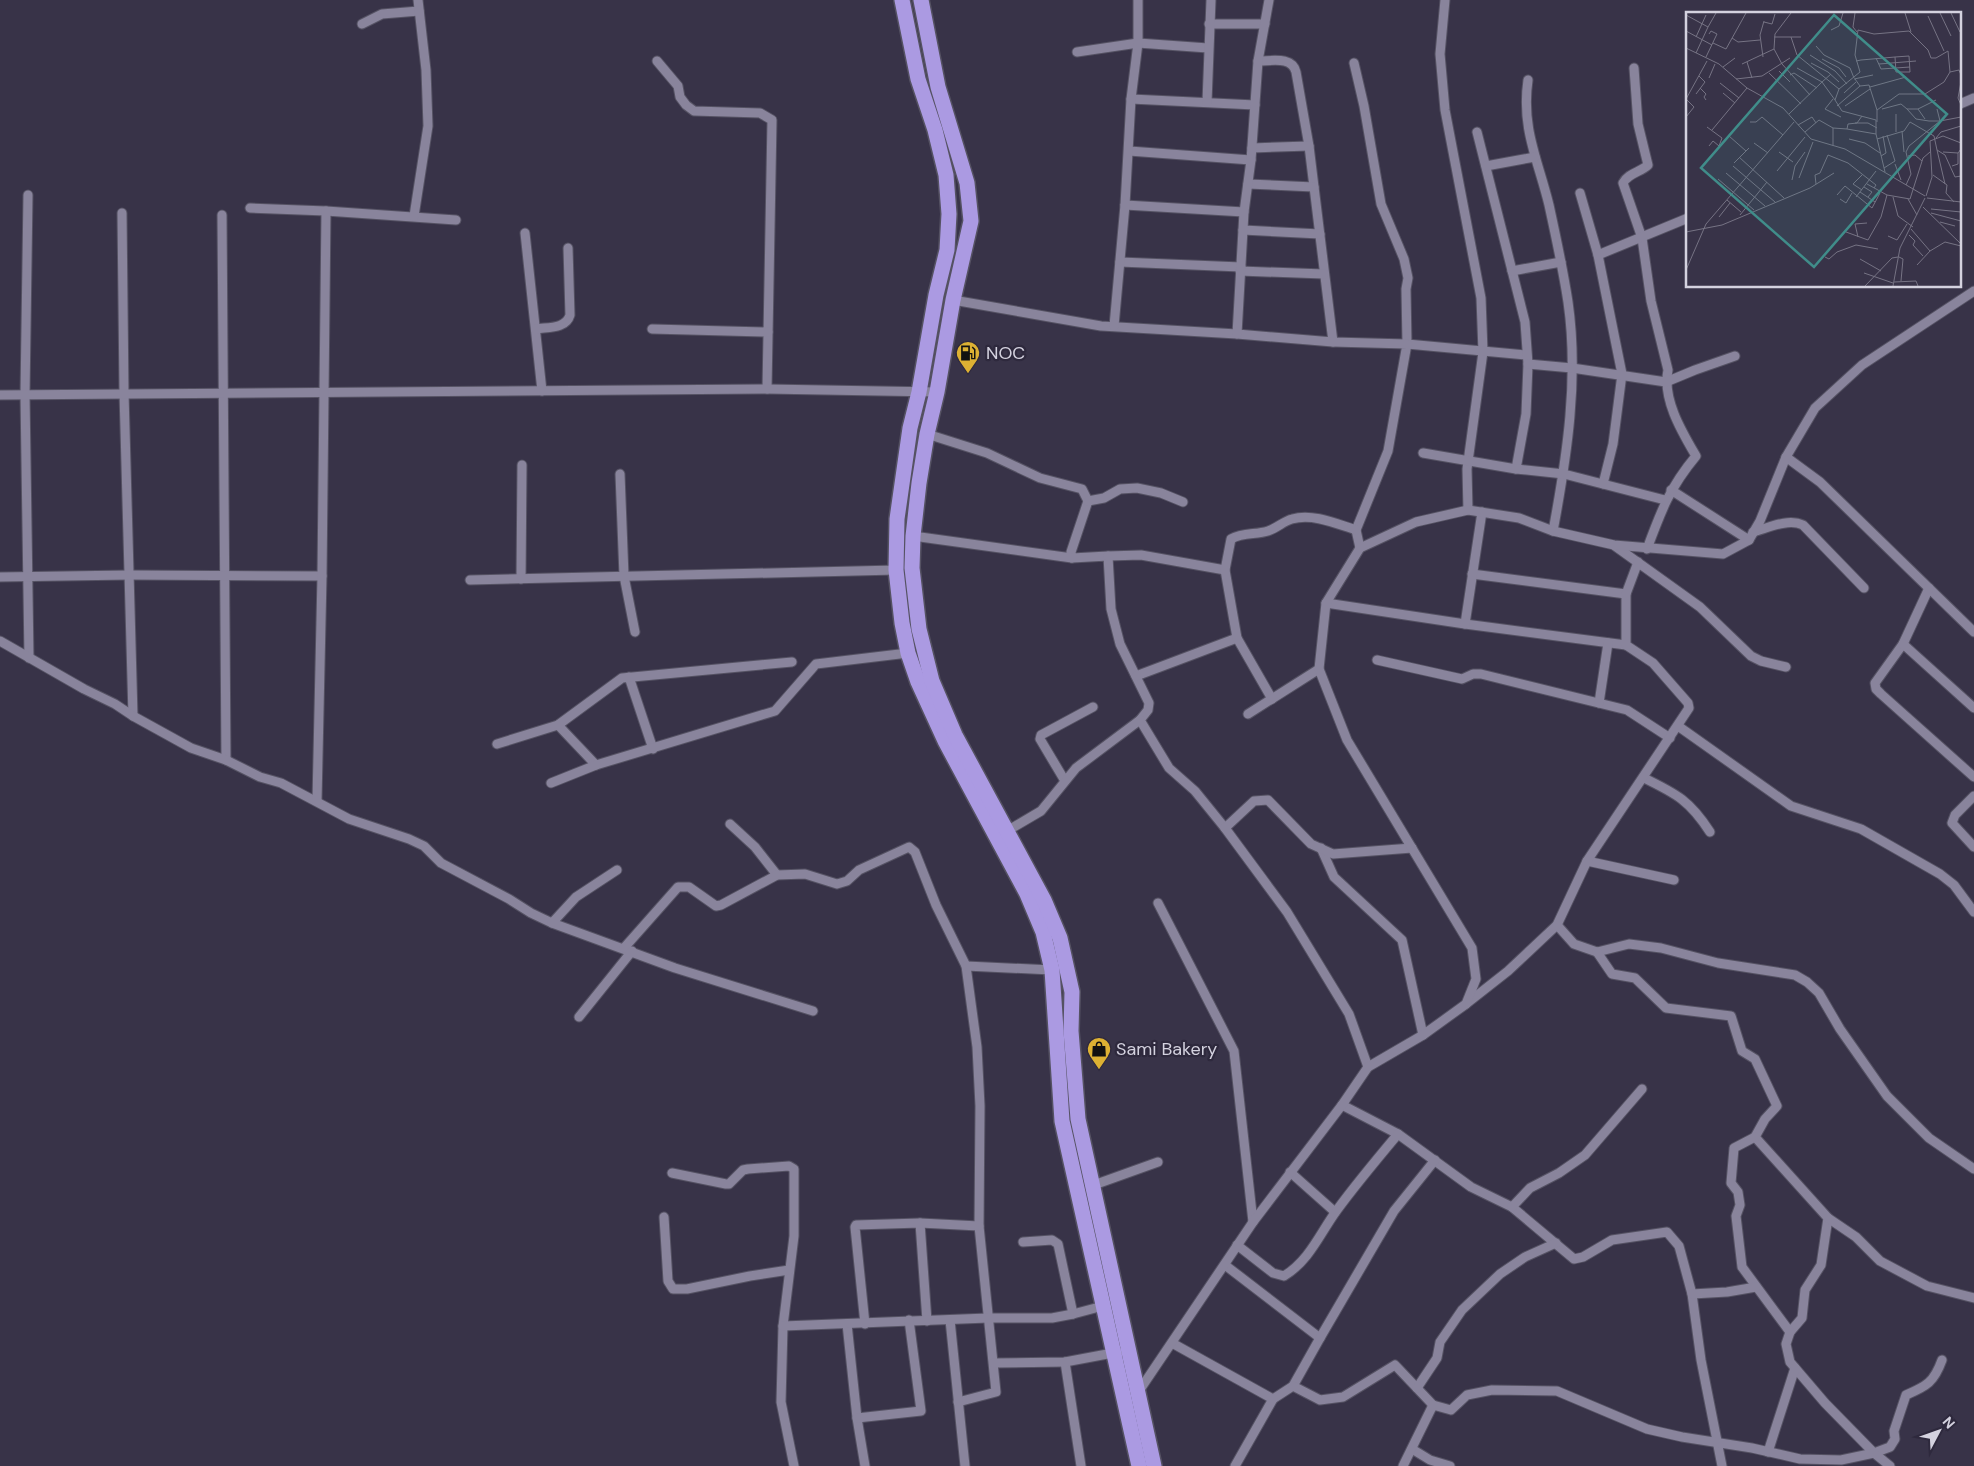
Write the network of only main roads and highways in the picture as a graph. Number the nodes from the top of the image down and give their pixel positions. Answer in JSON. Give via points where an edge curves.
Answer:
{"nodes":[{"id":1,"x":922,"y":5,"type":"edge"},
{"id":2,"x":903,"y":6,"type":"edge"},
{"id":3,"x":950,"y":738,"type":"junction"},
{"id":4,"x":1122,"y":1351,"type":"junction"},
{"id":5,"x":1139,"y":1466,"type":"edge"},
{"id":6,"x":1154,"y":1466,"type":"edge"}],
"edges":[{"from":1,"to":3,"type":"highway","via":[[938,87],[967,183],[971,221],[927,434],[912,536],[915,600],[924,656]]},
{"from":2,"to":3,"type":"highway","via":[[918,79],[946,176],[949,214],[947,250],[902,477],[896,570],[908,653],[918,682]]},
{"from":3,"to":4,"type":"highway","via":[[1043,932],[1052,970],[1062,1121],[1103,1306]]},
{"from":3,"to":4,"type":"highway","via":[[1007,831],[1044,900],[1060,938],[1072,992],[1071,1032],[1078,1119]]},
{"from":4,"to":5,"type":"highway"},
{"from":4,"to":6,"type":"highway","via":[[1139,1391]]}]}
